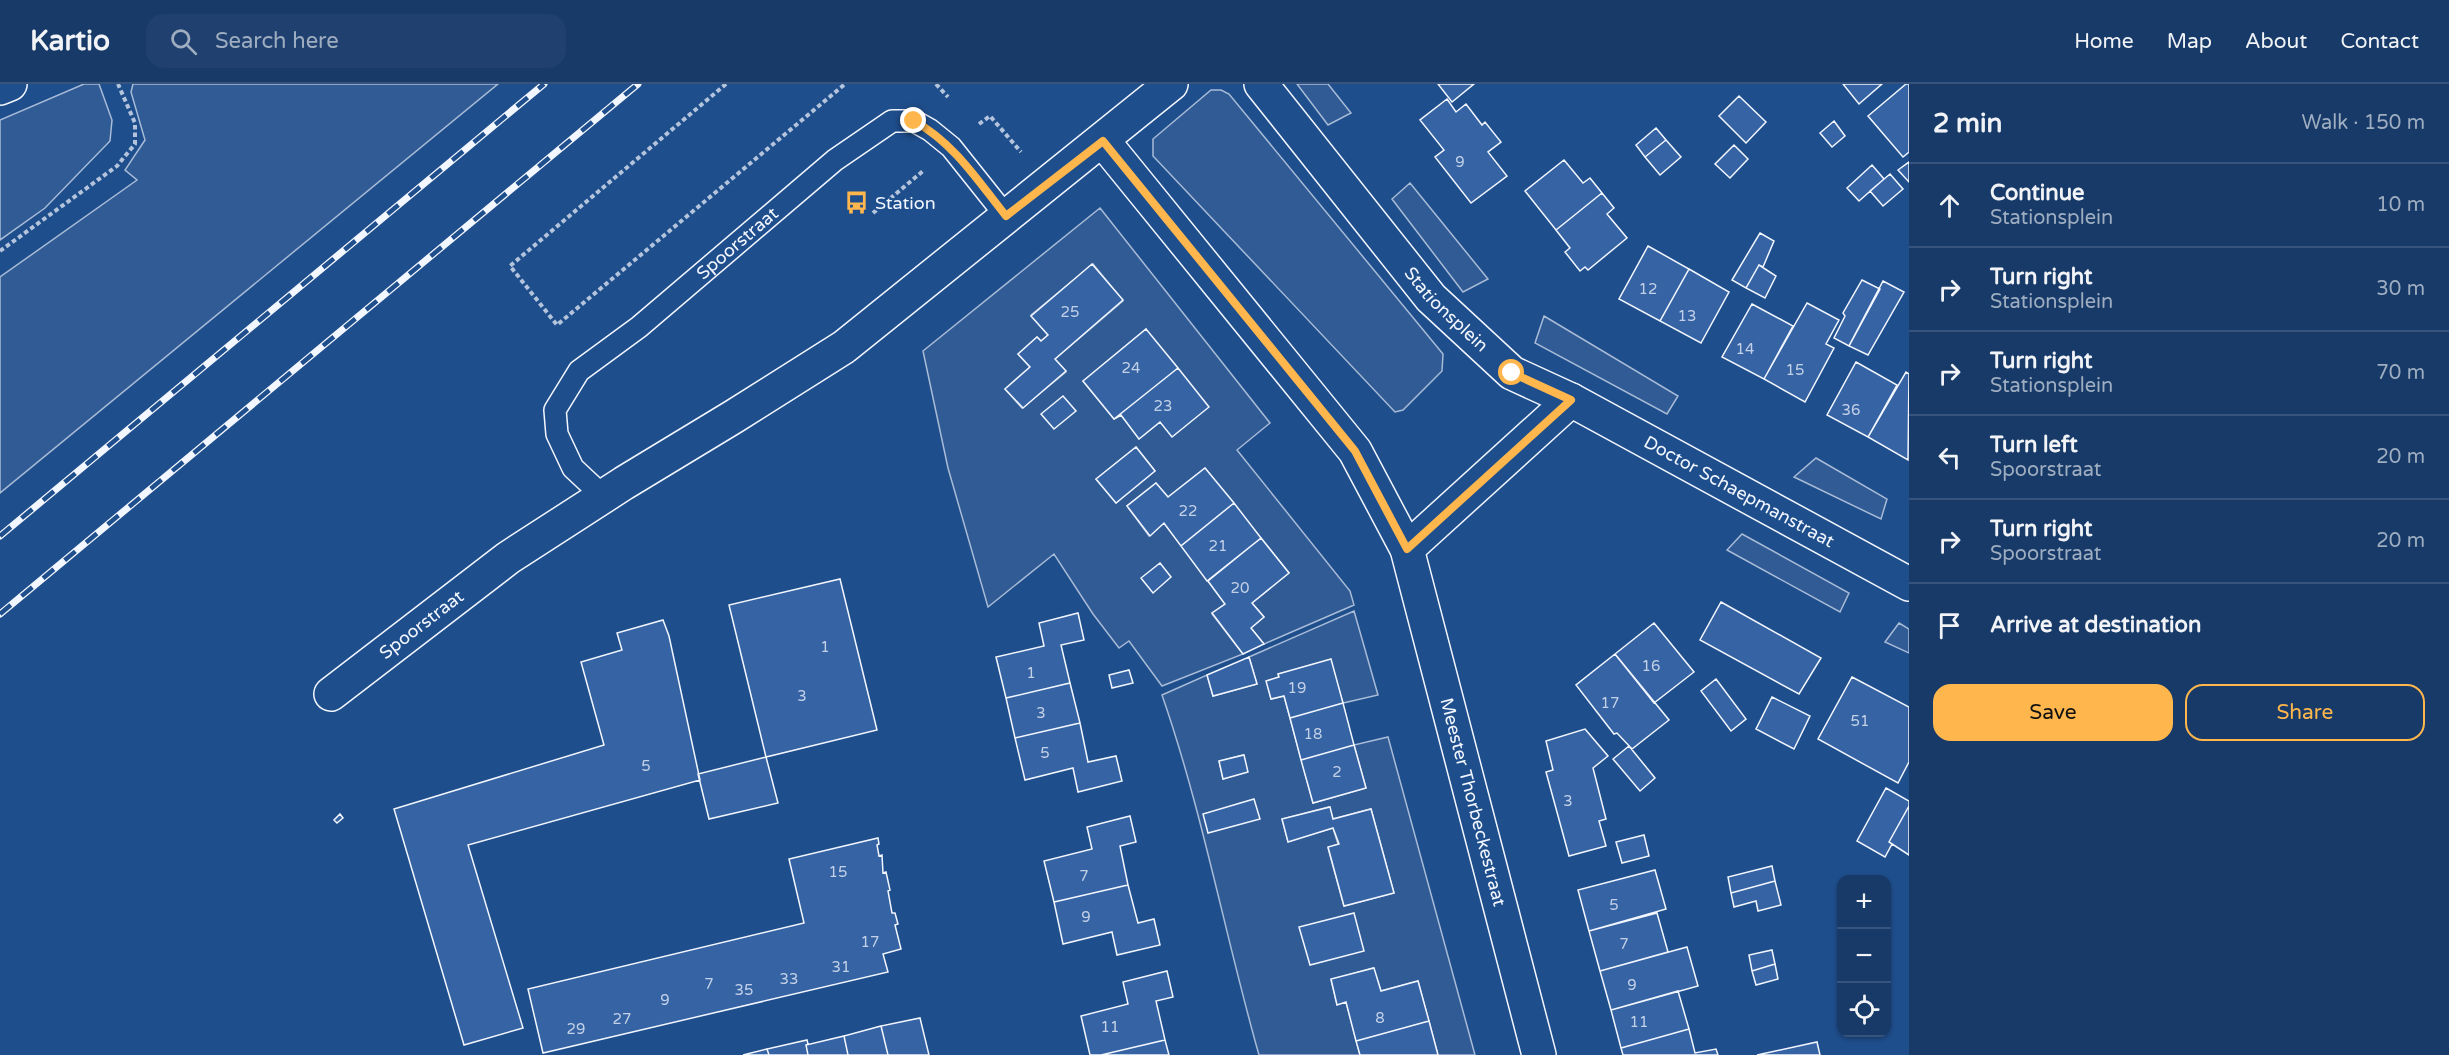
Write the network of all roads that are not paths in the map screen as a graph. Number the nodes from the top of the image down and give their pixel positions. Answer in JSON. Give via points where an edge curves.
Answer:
{"nodes":[{"id":1,"x":10,"y":84,"type":"edge"},
{"id":2,"x":1171,"y":84,"type":"edge"},
{"id":3,"x":1261,"y":84,"type":"edge"},
{"id":4,"x":0,"y":88,"type":"edge"},
{"id":5,"x":1103,"y":141,"type":"junction"},
{"id":6,"x":1006,"y":216,"type":"junction"},
{"id":7,"x":1571,"y":400,"type":"junction"},
{"id":8,"x":603,"y":496,"type":"junction"},
{"id":9,"x":1407,"y":549,"type":"junction"},
{"id":10,"x":1909,"y":584,"type":"edge"},
{"id":11,"x":331,"y":694,"type":"dead end"},
{"id":12,"x":1539,"y":1055,"type":"edge"}],
"edges":[{"from":1,"to":4,"type":"street"},
{"from":2,"to":5,"type":"street"},
{"from":3,"to":7,"type":"street","name":"Stationsplein","via":[[1431,298],[1512,373]]},
{"from":5,"to":6,"type":"street","name":"Spoorstraat"},
{"from":5,"to":9,"type":"street","via":[[1355,451]]},
{"from":6,"to":8,"type":"street","name":"Spoorstraat","via":[[844,347]]},
{"from":6,"to":8,"type":"lane","name":"Spoorstraat","via":[[951,147],[914,121],[892,121],[835,160],[639,327],[579,370],[555,410],[557,434],[573,468]]},
{"from":7,"to":9,"type":"street"},
{"from":7,"to":10,"type":"street","name":"Doctor Schaepmanstraat"},
{"from":8,"to":11,"type":"street","name":"Spoorstraat","via":[[508,558]]},
{"from":9,"to":12,"type":"street","name":"Meester Thorbeckestraat"}]}
